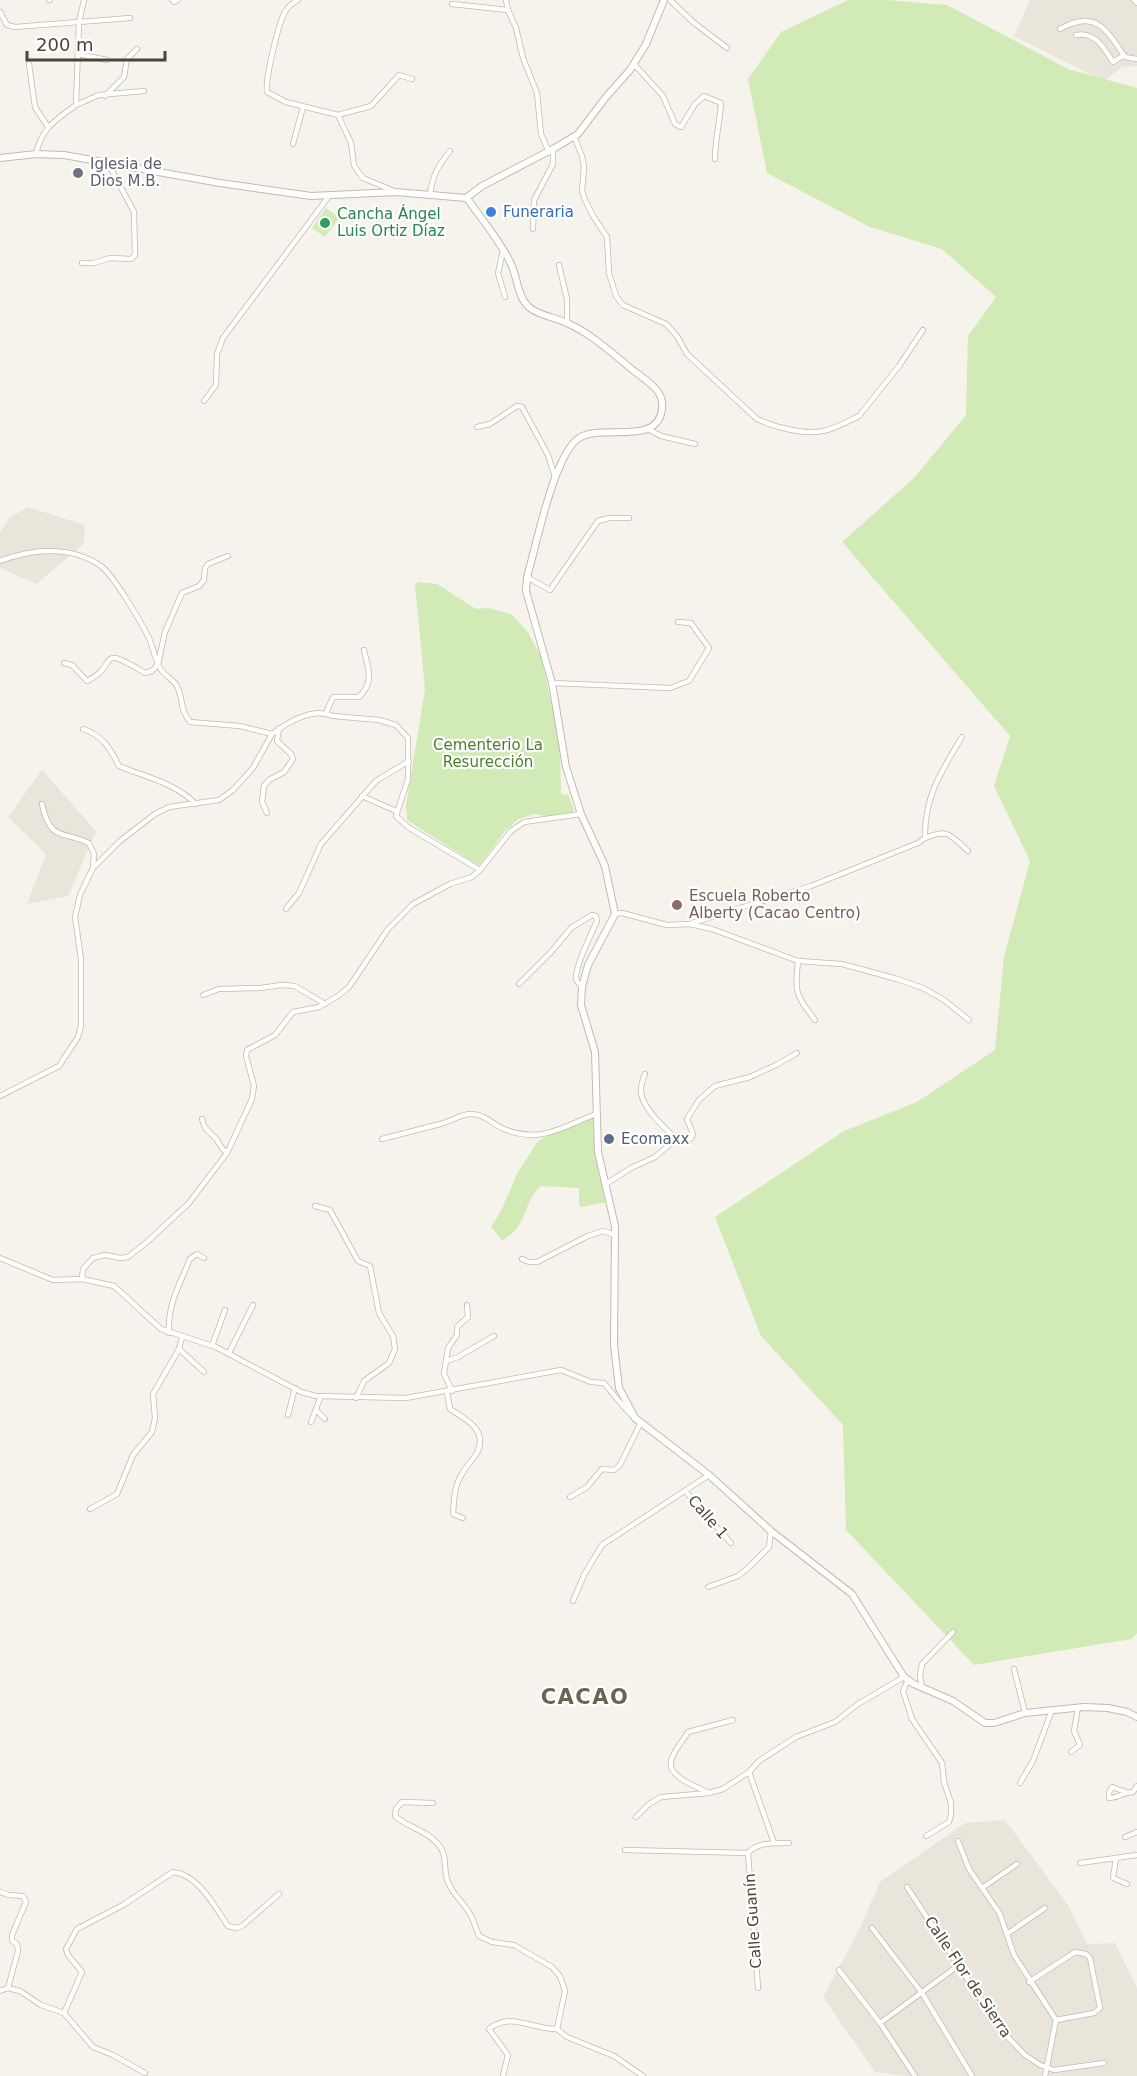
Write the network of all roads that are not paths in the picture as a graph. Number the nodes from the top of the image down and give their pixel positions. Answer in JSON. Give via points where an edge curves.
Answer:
{"nodes":[{"id":1,"x":84,"y":0,"type":"edge"},
{"id":2,"x":172,"y":0,"type":"edge"},
{"id":3,"x":178,"y":0,"type":"edge"},
{"id":4,"x":298,"y":0,"type":"edge"},
{"id":5,"x":506,"y":0,"type":"edge"},
{"id":6,"x":664,"y":0,"type":"edge"},
{"id":7,"x":670,"y":0,"type":"edge"},
{"id":8,"x":1134,"y":0,"type":"edge"},
{"id":9,"x":1137,"y":3,"type":"edge"},
{"id":10,"x":453,"y":4,"type":"dead end"},
{"id":11,"x":508,"y":10,"type":"junction"},
{"id":12,"x":0,"y":12,"type":"edge"},
{"id":13,"x":130,"y":18,"type":"dead end"},
{"id":14,"x":79,"y":22,"type":"junction"},
{"id":15,"x":1060,"y":29,"type":"dead end"},
{"id":16,"x":1076,"y":34,"type":"dead end"},
{"id":17,"x":727,"y":48,"type":"dead end"},
{"id":18,"x":137,"y":49,"type":"dead end"},
{"id":19,"x":78,"y":54,"type":"junction"},
{"id":20,"x":1124,"y":55,"type":"junction"},
{"id":21,"x":1137,"y":59,"type":"edge"},
{"id":22,"x":107,"y":60,"type":"dead end"},
{"id":23,"x":29,"y":64,"type":"dead end"},
{"id":24,"x":634,"y":64,"type":"junction"},
{"id":25,"x":412,"y":79,"type":"dead end"},
{"id":26,"x":144,"y":92,"type":"dead end"},
{"id":27,"x":105,"y":96,"type":"junction"},
{"id":28,"x":76,"y":105,"type":"junction"},
{"id":29,"x":303,"y":107,"type":"junction"},
{"id":30,"x":338,"y":115,"type":"junction"},
{"id":31,"x":48,"y":127,"type":"junction"},
{"id":32,"x":574,"y":136,"type":"junction"},
{"id":33,"x":293,"y":144,"type":"dead end"},
{"id":34,"x":450,"y":151,"type":"dead end"},
{"id":35,"x":551,"y":151,"type":"junction"},
{"id":36,"x":36,"y":154,"type":"junction"},
{"id":37,"x":0,"y":158,"type":"edge"},
{"id":38,"x":715,"y":159,"type":"dead end"},
{"id":39,"x":108,"y":163,"type":"junction"},
{"id":40,"x":396,"y":192,"type":"junction"},
{"id":41,"x":430,"y":195,"type":"junction"},
{"id":42,"x":329,"y":196,"type":"junction"},
{"id":43,"x":467,"y":198,"type":"junction"},
{"id":44,"x":533,"y":229,"type":"dead end"},
{"id":45,"x":503,"y":251,"type":"junction"},
{"id":46,"x":82,"y":263,"type":"dead end"},
{"id":47,"x":560,"y":265,"type":"dead end"},
{"id":48,"x":505,"y":297,"type":"dead end"},
{"id":49,"x":567,"y":323,"type":"junction"},
{"id":50,"x":923,"y":330,"type":"dead end"},
{"id":51,"x":204,"y":401,"type":"dead end"},
{"id":52,"x":477,"y":428,"type":"dead end"},
{"id":53,"x":648,"y":429,"type":"junction"},
{"id":54,"x":695,"y":444,"type":"dead end"},
{"id":55,"x":555,"y":479,"type":"junction"},
{"id":56,"x":628,"y":518,"type":"dead end"},
{"id":57,"x":228,"y":556,"type":"dead end"},
{"id":58,"x":0,"y":561,"type":"edge"},
{"id":59,"x":527,"y":578,"type":"junction"},
{"id":60,"x":678,"y":622,"type":"dead end"},
{"id":61,"x":364,"y":650,"type":"dead end"},
{"id":62,"x":64,"y":663,"type":"dead end"},
{"id":63,"x":158,"y":664,"type":"junction"},
{"id":64,"x":552,"y":684,"type":"junction"},
{"id":65,"x":326,"y":713,"type":"junction"},
{"id":66,"x":279,"y":728,"type":"junction"},
{"id":67,"x":83,"y":729,"type":"dead end"},
{"id":68,"x":272,"y":734,"type":"junction"},
{"id":69,"x":962,"y":737,"type":"dead end"},
{"id":70,"x":409,"y":761,"type":"junction"},
{"id":71,"x":362,"y":796,"type":"junction"},
{"id":72,"x":42,"y":804,"type":"dead end"},
{"id":73,"x":196,"y":804,"type":"junction"},
{"id":74,"x":396,"y":811,"type":"junction"},
{"id":75,"x":267,"y":813,"type":"dead end"},
{"id":76,"x":581,"y":814,"type":"junction"},
{"id":77,"x":925,"y":838,"type":"junction"},
{"id":78,"x":968,"y":851,"type":"dead end"},
{"id":79,"x":93,"y":868,"type":"junction"},
{"id":80,"x":480,"y":870,"type":"junction"},
{"id":81,"x":286,"y":909,"type":"dead end"},
{"id":82,"x":615,"y":914,"type":"junction"},
{"id":83,"x":690,"y":924,"type":"junction"},
{"id":84,"x":798,"y":961,"type":"junction"},
{"id":85,"x":519,"y":984,"type":"dead end"},
{"id":86,"x":582,"y":987,"type":"junction"},
{"id":87,"x":203,"y":994,"type":"dead end"},
{"id":88,"x":325,"y":1004,"type":"junction"},
{"id":89,"x":815,"y":1020,"type":"dead end"},
{"id":90,"x":969,"y":1020,"type":"dead end"},
{"id":91,"x":797,"y":1053,"type":"dead end"},
{"id":92,"x":645,"y":1074,"type":"dead end"},
{"id":93,"x":0,"y":1095,"type":"edge"},
{"id":94,"x":596,"y":1114,"type":"junction"},
{"id":95,"x":202,"y":1119,"type":"dead end"},
{"id":96,"x":382,"y":1139,"type":"dead end"},
{"id":97,"x":676,"y":1139,"type":"junction"},
{"id":98,"x":227,"y":1153,"type":"junction"},
{"id":99,"x":606,"y":1184,"type":"junction"},
{"id":100,"x":315,"y":1206,"type":"dead end"},
{"id":101,"x":615,"y":1235,"type":"junction"},
{"id":102,"x":0,"y":1258,"type":"edge"},
{"id":103,"x":204,"y":1258,"type":"dead end"},
{"id":104,"x":522,"y":1258,"type":"dead end"},
{"id":105,"x":82,"y":1279,"type":"junction"},
{"id":106,"x":254,"y":1305,"type":"dead end"},
{"id":107,"x":467,"y":1305,"type":"dead end"},
{"id":108,"x":225,"y":1311,"type":"dead end"},
{"id":109,"x":169,"y":1333,"type":"junction"},
{"id":110,"x":494,"y":1336,"type":"dead end"},
{"id":111,"x":182,"y":1337,"type":"junction"},
{"id":112,"x":212,"y":1346,"type":"junction"},
{"id":113,"x":179,"y":1349,"type":"junction"},
{"id":114,"x":229,"y":1353,"type":"junction"},
{"id":115,"x":446,"y":1362,"type":"junction"},
{"id":116,"x":204,"y":1372,"type":"dead end"},
{"id":117,"x":295,"y":1388,"type":"junction"},
{"id":118,"x":450,"y":1391,"type":"junction"},
{"id":119,"x":321,"y":1396,"type":"junction"},
{"id":120,"x":356,"y":1398,"type":"junction"},
{"id":121,"x":316,"y":1410,"type":"junction"},
{"id":122,"x":288,"y":1415,"type":"dead end"},
{"id":123,"x":635,"y":1418,"type":"junction"},
{"id":124,"x":325,"y":1419,"type":"dead end"},
{"id":125,"x":311,"y":1422,"type":"dead end"},
{"id":126,"x":709,"y":1475,"type":"junction"},
{"id":127,"x":685,"y":1491,"type":"junction"},
{"id":128,"x":570,"y":1497,"type":"dead end"},
{"id":129,"x":90,"y":1509,"type":"dead end"},
{"id":130,"x":463,"y":1518,"type":"dead end"},
{"id":131,"x":771,"y":1531,"type":"junction"},
{"id":132,"x":730,"y":1543,"type":"dead end"},
{"id":133,"x":708,"y":1587,"type":"dead end"},
{"id":134,"x":573,"y":1601,"type":"dead end"},
{"id":135,"x":953,"y":1632,"type":"dead end"},
{"id":136,"x":1014,"y":1669,"type":"dead end"},
{"id":137,"x":906,"y":1678,"type":"junction"},
{"id":138,"x":922,"y":1688,"type":"junction"},
{"id":139,"x":1078,"y":1707,"type":"junction"},
{"id":140,"x":1052,"y":1710,"type":"junction"},
{"id":141,"x":1025,"y":1713,"type":"junction"},
{"id":142,"x":1137,"y":1718,"type":"edge"},
{"id":143,"x":733,"y":1720,"type":"dead end"},
{"id":144,"x":1071,"y":1752,"type":"dead end"},
{"id":145,"x":749,"y":1772,"type":"junction"},
{"id":146,"x":1020,"y":1784,"type":"dead end"},
{"id":147,"x":1137,"y":1786,"type":"edge"},
{"id":148,"x":1126,"y":1792,"type":"dead end"},
{"id":149,"x":709,"y":1793,"type":"junction"},
{"id":150,"x":433,"y":1803,"type":"dead end"},
{"id":151,"x":636,"y":1817,"type":"dead end"},
{"id":152,"x":1137,"y":1832,"type":"edge"},
{"id":153,"x":926,"y":1836,"type":"dead end"},
{"id":154,"x":1125,"y":1837,"type":"dead end"},
{"id":155,"x":958,"y":1841,"type":"dead end"},
{"id":156,"x":774,"y":1843,"type":"junction"},
{"id":157,"x":789,"y":1843,"type":"dead end"},
{"id":158,"x":625,"y":1850,"type":"dead end"},
{"id":159,"x":748,"y":1853,"type":"junction"},
{"id":160,"x":1137,"y":1855,"type":"edge"},
{"id":161,"x":1116,"y":1858,"type":"junction"},
{"id":162,"x":1080,"y":1863,"type":"dead end"},
{"id":163,"x":1017,"y":1864,"type":"dead end"},
{"id":164,"x":1127,"y":1884,"type":"dead end"},
{"id":165,"x":907,"y":1887,"type":"dead end"},
{"id":166,"x":982,"y":1888,"type":"junction"},
{"id":167,"x":0,"y":1892,"type":"edge"},
{"id":168,"x":279,"y":1894,"type":"dead end"},
{"id":169,"x":1045,"y":1908,"type":"dead end"},
{"id":170,"x":872,"y":1928,"type":"dead end"},
{"id":171,"x":1007,"y":1934,"type":"junction"},
{"id":172,"x":959,"y":1965,"type":"junction"},
{"id":173,"x":839,"y":1970,"type":"dead end"},
{"id":174,"x":1029,"y":1982,"type":"junction"},
{"id":175,"x":8,"y":1988,"type":"junction"},
{"id":176,"x":758,"y":1988,"type":"dead end"},
{"id":177,"x":0,"y":1991,"type":"edge"},
{"id":178,"x":922,"y":1993,"type":"junction"},
{"id":179,"x":64,"y":2013,"type":"junction"},
{"id":180,"x":1056,"y":2020,"type":"junction"},
{"id":181,"x":880,"y":2023,"type":"junction"},
{"id":182,"x":557,"y":2029,"type":"junction"},
{"id":183,"x":1104,"y":2063,"type":"dead end"},
{"id":184,"x":1047,"y":2069,"type":"junction"},
{"id":185,"x":145,"y":2073,"type":"dead end"},
{"id":186,"x":503,"y":2076,"type":"edge"},
{"id":187,"x":643,"y":2076,"type":"edge"},
{"id":188,"x":915,"y":2076,"type":"edge"},
{"id":189,"x":972,"y":2076,"type":"edge"},
{"id":190,"x":1046,"y":2076,"type":"edge"}],
"edges":[{"from":1,"to":14,"type":"street"},
{"from":2,"to":3,"type":"street"},
{"from":4,"to":29,"type":"street","via":[[286,9],[266,84],[267,92]]},
{"from":5,"to":11,"type":"street"},
{"from":6,"to":24,"type":"street"},
{"from":7,"to":17,"type":"street"},
{"from":8,"to":9,"type":"street"},
{"from":10,"to":11,"type":"street"},
{"from":11,"to":35,"type":"street","via":[[537,93],[541,134]]},
{"from":12,"to":14,"type":"street","via":[[7,25],[15,27]]},
{"from":13,"to":14,"type":"street"},
{"from":14,"to":19,"type":"street"},
{"from":15,"to":20,"type":"street","via":[[1073,21],[1091,21],[1107,32]]},
{"from":16,"to":20,"type":"street","via":[[1095,38],[1113,62]]},
{"from":18,"to":27,"type":"street","via":[[128,58],[124,77]]},
{"from":19,"to":22,"type":"street"},
{"from":19,"to":28,"type":"street"},
{"from":20,"to":21,"type":"street"},
{"from":23,"to":31,"type":"street","via":[[35,107]]},
{"from":24,"to":32,"type":"street"},
{"from":24,"to":38,"type":"street","via":[[663,96],[675,124],[681,127],[695,104],[705,96],[721,103]]},
{"from":25,"to":30,"type":"street","via":[[399,75],[371,106]]},
{"from":26,"to":27,"type":"street"},
{"from":27,"to":28,"type":"street"},
{"from":28,"to":31,"type":"street"},
{"from":29,"to":30,"type":"street"},
{"from":29,"to":33,"type":"street"},
{"from":30,"to":40,"type":"street","via":[[351,143],[354,165],[363,178]]},
{"from":31,"to":36,"type":"street","via":[[39,139]]},
{"from":32,"to":35,"type":"street"},
{"from":32,"to":50,"type":"street","via":[[584,167],[582,191],[607,237],[609,273],[616,296],[623,304],[666,324],[687,354],[757,419],[794,430],[823,432],[859,416]]},
{"from":34,"to":41,"type":"street","via":[[431,179]]},
{"from":35,"to":43,"type":"street","via":[[482,186]]},
{"from":35,"to":44,"type":"street","via":[[553,164],[534,200]]},
{"from":36,"to":37,"type":"street"},
{"from":36,"to":39,"type":"street"},
{"from":39,"to":42,"type":"street","via":[[300,195]]},
{"from":39,"to":46,"type":"street","via":[[135,212],[135,255]]},
{"from":40,"to":41,"type":"street"},
{"from":40,"to":42,"type":"street"},
{"from":41,"to":43,"type":"street"},
{"from":42,"to":51,"type":"street","via":[[223,338],[217,354],[216,385]]},
{"from":43,"to":45,"type":"street"},
{"from":45,"to":48,"type":"street","via":[[498,273]]},
{"from":45,"to":49,"type":"street","via":[[511,263],[522,300],[533,310]]},
{"from":47,"to":49,"type":"street"},
{"from":49,"to":53,"type":"street","via":[[607,348],[656,388],[662,399],[662,411]]},
{"from":52,"to":55,"type":"street","via":[[517,406],[522,407],[548,455]]},
{"from":53,"to":54,"type":"street"},
{"from":53,"to":55,"type":"street","via":[[633,433],[592,432],[579,438],[568,449]]},
{"from":55,"to":59,"type":"street"},
{"from":56,"to":59,"type":"street","via":[[598,521],[550,590]]},
{"from":57,"to":63,"type":"street","via":[[208,564],[199,586],[182,593],[165,632]]},
{"from":58,"to":63,"type":"street","via":[[62,550],[103,567],[138,617]]},
{"from":59,"to":64,"type":"street","via":[[527,600]]},
{"from":60,"to":64,"type":"street","via":[[691,622],[709,648],[689,681],[670,688]]},
{"from":61,"to":65,"type":"street","via":[[367,689],[359,697],[333,697]]},
{"from":62,"to":63,"type":"street","via":[[87,681],[96,677],[113,657],[145,673]]},
{"from":63,"to":68,"type":"street","via":[[178,687],[182,712],[190,722],[240,726]]},
{"from":64,"to":76,"type":"street","via":[[566,767]]},
{"from":65,"to":66,"type":"street","via":[[310,714]]},
{"from":65,"to":70,"type":"street","via":[[396,725],[408,738]]},
{"from":66,"to":68,"type":"street"},
{"from":66,"to":75,"type":"street","via":[[277,741],[293,759],[284,772],[264,786],[262,802]]},
{"from":67,"to":73,"type":"street","via":[[96,733],[119,766],[166,783]]},
{"from":68,"to":73,"type":"street","via":[[253,768],[233,790],[219,800]]},
{"from":69,"to":77,"type":"street","via":[[936,779]]},
{"from":70,"to":71,"type":"street","via":[[376,781]]},
{"from":70,"to":74,"type":"street","via":[[408,780]]},
{"from":71,"to":74,"type":"street"},
{"from":71,"to":81,"type":"street","via":[[321,844]]},
{"from":72,"to":79,"type":"street","via":[[50,826],[59,834],[89,843],[94,854]]},
{"from":73,"to":79,"type":"street","via":[[169,807],[156,814]]},
{"from":74,"to":80,"type":"street","via":[[408,827]]},
{"from":76,"to":80,"type":"street","via":[[524,822],[511,831]]},
{"from":76,"to":82,"type":"street","via":[[605,866]]},
{"from":77,"to":78,"type":"street","via":[[947,833]]},
{"from":77,"to":83,"type":"street","via":[[811,886]]},
{"from":79,"to":93,"type":"street","via":[[80,894],[75,917],[81,959],[78,1037],[59,1066]]},
{"from":80,"to":88,"type":"street","via":[[412,904],[388,929],[349,987]]},
{"from":82,"to":83,"type":"street","via":[[667,924]]},
{"from":82,"to":86,"type":"street","via":[[588,965]]},
{"from":83,"to":84,"type":"street"},
{"from":84,"to":89,"type":"street","via":[[795,988]]},
{"from":84,"to":90,"type":"street","via":[[842,964],[923,987]]},
{"from":85,"to":86,"type":"street","via":[[571,928],[592,915],[597,921],[576,976]]},
{"from":86,"to":94,"type":"street","via":[[581,1005],[595,1052]]},
{"from":87,"to":88,"type":"street","via":[[219,988],[295,986]]},
{"from":88,"to":98,"type":"street","via":[[293,1012],[275,1035],[247,1050],[254,1086],[252,1099]]},
{"from":91,"to":97,"type":"street","via":[[750,1077],[715,1086],[687,1119],[691,1139]]},
{"from":92,"to":97,"type":"street","via":[[640,1091],[644,1101]]},
{"from":94,"to":96,"type":"street","via":[[535,1136],[502,1128],[485,1117],[470,1114]]},
{"from":94,"to":99,"type":"street","via":[[598,1152]]},
{"from":95,"to":98,"type":"street","via":[[208,1133]]},
{"from":97,"to":99,"type":"street","via":[[656,1157]]},
{"from":98,"to":105,"type":"street","via":[[189,1203],[147,1242],[128,1257],[93,1258],[83,1269]]},
{"from":99,"to":101,"type":"street"},
{"from":100,"to":120,"type":"street","via":[[330,1210],[358,1261],[370,1266],[379,1313],[393,1336],[395,1349],[389,1363],[364,1381]]},
{"from":101,"to":104,"type":"street","via":[[603,1231],[588,1236],[537,1262]]},
{"from":101,"to":123,"type":"street","via":[[617,1376]]},
{"from":102,"to":105,"type":"street","via":[[53,1280]]},
{"from":103,"to":109,"type":"street","via":[[197,1254],[190,1259],[167,1316]]},
{"from":105,"to":109,"type":"street","via":[[114,1286]]},
{"from":106,"to":114,"type":"street"},
{"from":107,"to":115,"type":"street","via":[[468,1317],[457,1327]]},
{"from":108,"to":112,"type":"street"},
{"from":109,"to":111,"type":"street"},
{"from":110,"to":115,"type":"street"},
{"from":111,"to":112,"type":"street"},
{"from":111,"to":113,"type":"street"},
{"from":112,"to":114,"type":"street"},
{"from":113,"to":116,"type":"street"},
{"from":113,"to":129,"type":"street","via":[[153,1394],[152,1432],[133,1455],[117,1494]]},
{"from":114,"to":117,"type":"street"},
{"from":115,"to":118,"type":"street","via":[[444,1374]]},
{"from":117,"to":119,"type":"street"},
{"from":117,"to":122,"type":"street"},
{"from":118,"to":120,"type":"street","via":[[406,1398]]},
{"from":118,"to":123,"type":"street","via":[[561,1370],[604,1383]]},
{"from":118,"to":130,"type":"street","via":[[450,1409],[473,1424],[480,1437],[478,1450],[455,1488],[453,1515]]},
{"from":119,"to":120,"type":"street"},
{"from":119,"to":121,"type":"street"},
{"from":121,"to":124,"type":"street"},
{"from":121,"to":125,"type":"street"},
{"from":123,"to":126,"type":"street"},
{"from":123,"to":128,"type":"street","via":[[620,1465],[614,1470],[602,1469],[586,1487]]},
{"from":126,"to":127,"type":"street"},
{"from":126,"to":131,"type":"street"},
{"from":127,"to":132,"type":"street","name":"Calle 1"},
{"from":127,"to":134,"type":"street","via":[[602,1545]]},
{"from":131,"to":133,"type":"street","via":[[769,1547],[747,1569]]},
{"from":131,"to":137,"type":"street","via":[[852,1594]]},
{"from":135,"to":138,"type":"street","via":[[922,1664]]},
{"from":136,"to":141,"type":"street"},
{"from":137,"to":138,"type":"street"},
{"from":137,"to":145,"type":"street","via":[[834,1722],[796,1737]]},
{"from":137,"to":153,"type":"street","via":[[903,1691],[912,1719],[942,1763],[951,1803],[948,1822]]},
{"from":138,"to":141,"type":"street","via":[[953,1701],[985,1723]]},
{"from":139,"to":140,"type":"street"},
{"from":139,"to":142,"type":"street","via":[[1108,1707]]},
{"from":139,"to":144,"type":"street","via":[[1074,1731],[1080,1745]]},
{"from":140,"to":141,"type":"street"},
{"from":140,"to":146,"type":"street"},
{"from":143,"to":149,"type":"street","via":[[688,1732],[671,1759],[676,1775]]},
{"from":145,"to":149,"type":"street"},
{"from":145,"to":156,"type":"street"},
{"from":147,"to":148,"type":"street","via":[[1133,1792]]},
{"from":149,"to":151,"type":"street","via":[[661,1797]]},
{"from":150,"to":182,"type":"street","via":[[402,1802],[395,1816],[439,1845],[453,1893],[470,1913],[479,1936],[514,1945],[560,1976],[565,1990]]},
{"from":152,"to":154,"type":"street"},
{"from":155,"to":166,"type":"street"},
{"from":156,"to":157,"type":"street"},
{"from":156,"to":159,"type":"street","via":[[752,1848]]},
{"from":158,"to":159,"type":"street"},
{"from":159,"to":176,"type":"street","name":"Calle Guanín"},
{"from":160,"to":161,"type":"street"},
{"from":161,"to":162,"type":"street"},
{"from":161,"to":164,"type":"street","via":[[1113,1878]]},
{"from":163,"to":166,"type":"street"},
{"from":165,"to":172,"type":"street","name":"Calle Flor de Sierra"},
{"from":166,"to":171,"type":"street","via":[[1000,1914]]},
{"from":167,"to":175,"type":"street","via":[[26,1898],[12,1935],[18,1951]]},
{"from":168,"to":179,"type":"street","via":[[242,1926],[232,1928],[195,1883],[186,1875],[173,1872],[77,1929],[66,1949],[82,1972]]},
{"from":169,"to":171,"type":"street"},
{"from":170,"to":178,"type":"street"},
{"from":171,"to":174,"type":"street"},
{"from":172,"to":178,"type":"street"},
{"from":172,"to":184,"type":"street","name":"Calle Flor de Sierra","via":[[1001,2030],[1025,2055]]},
{"from":173,"to":181,"type":"street"},
{"from":174,"to":180,"type":"street"},
{"from":174,"to":180,"type":"street","via":[[1075,1952],[1090,1958],[1100,2008],[1094,2013]]},
{"from":175,"to":177,"type":"street"},
{"from":175,"to":179,"type":"street"},
{"from":178,"to":181,"type":"street"},
{"from":178,"to":189,"type":"street"},
{"from":179,"to":185,"type":"street","via":[[93,2047]]},
{"from":180,"to":184,"type":"street"},
{"from":181,"to":188,"type":"street"},
{"from":182,"to":186,"type":"street","via":[[547,2030],[521,2021],[496,2024],[489,2030],[508,2055]]},
{"from":182,"to":187,"type":"street","via":[[614,2056]]},
{"from":183,"to":184,"type":"street"},
{"from":184,"to":190,"type":"street"}]}
